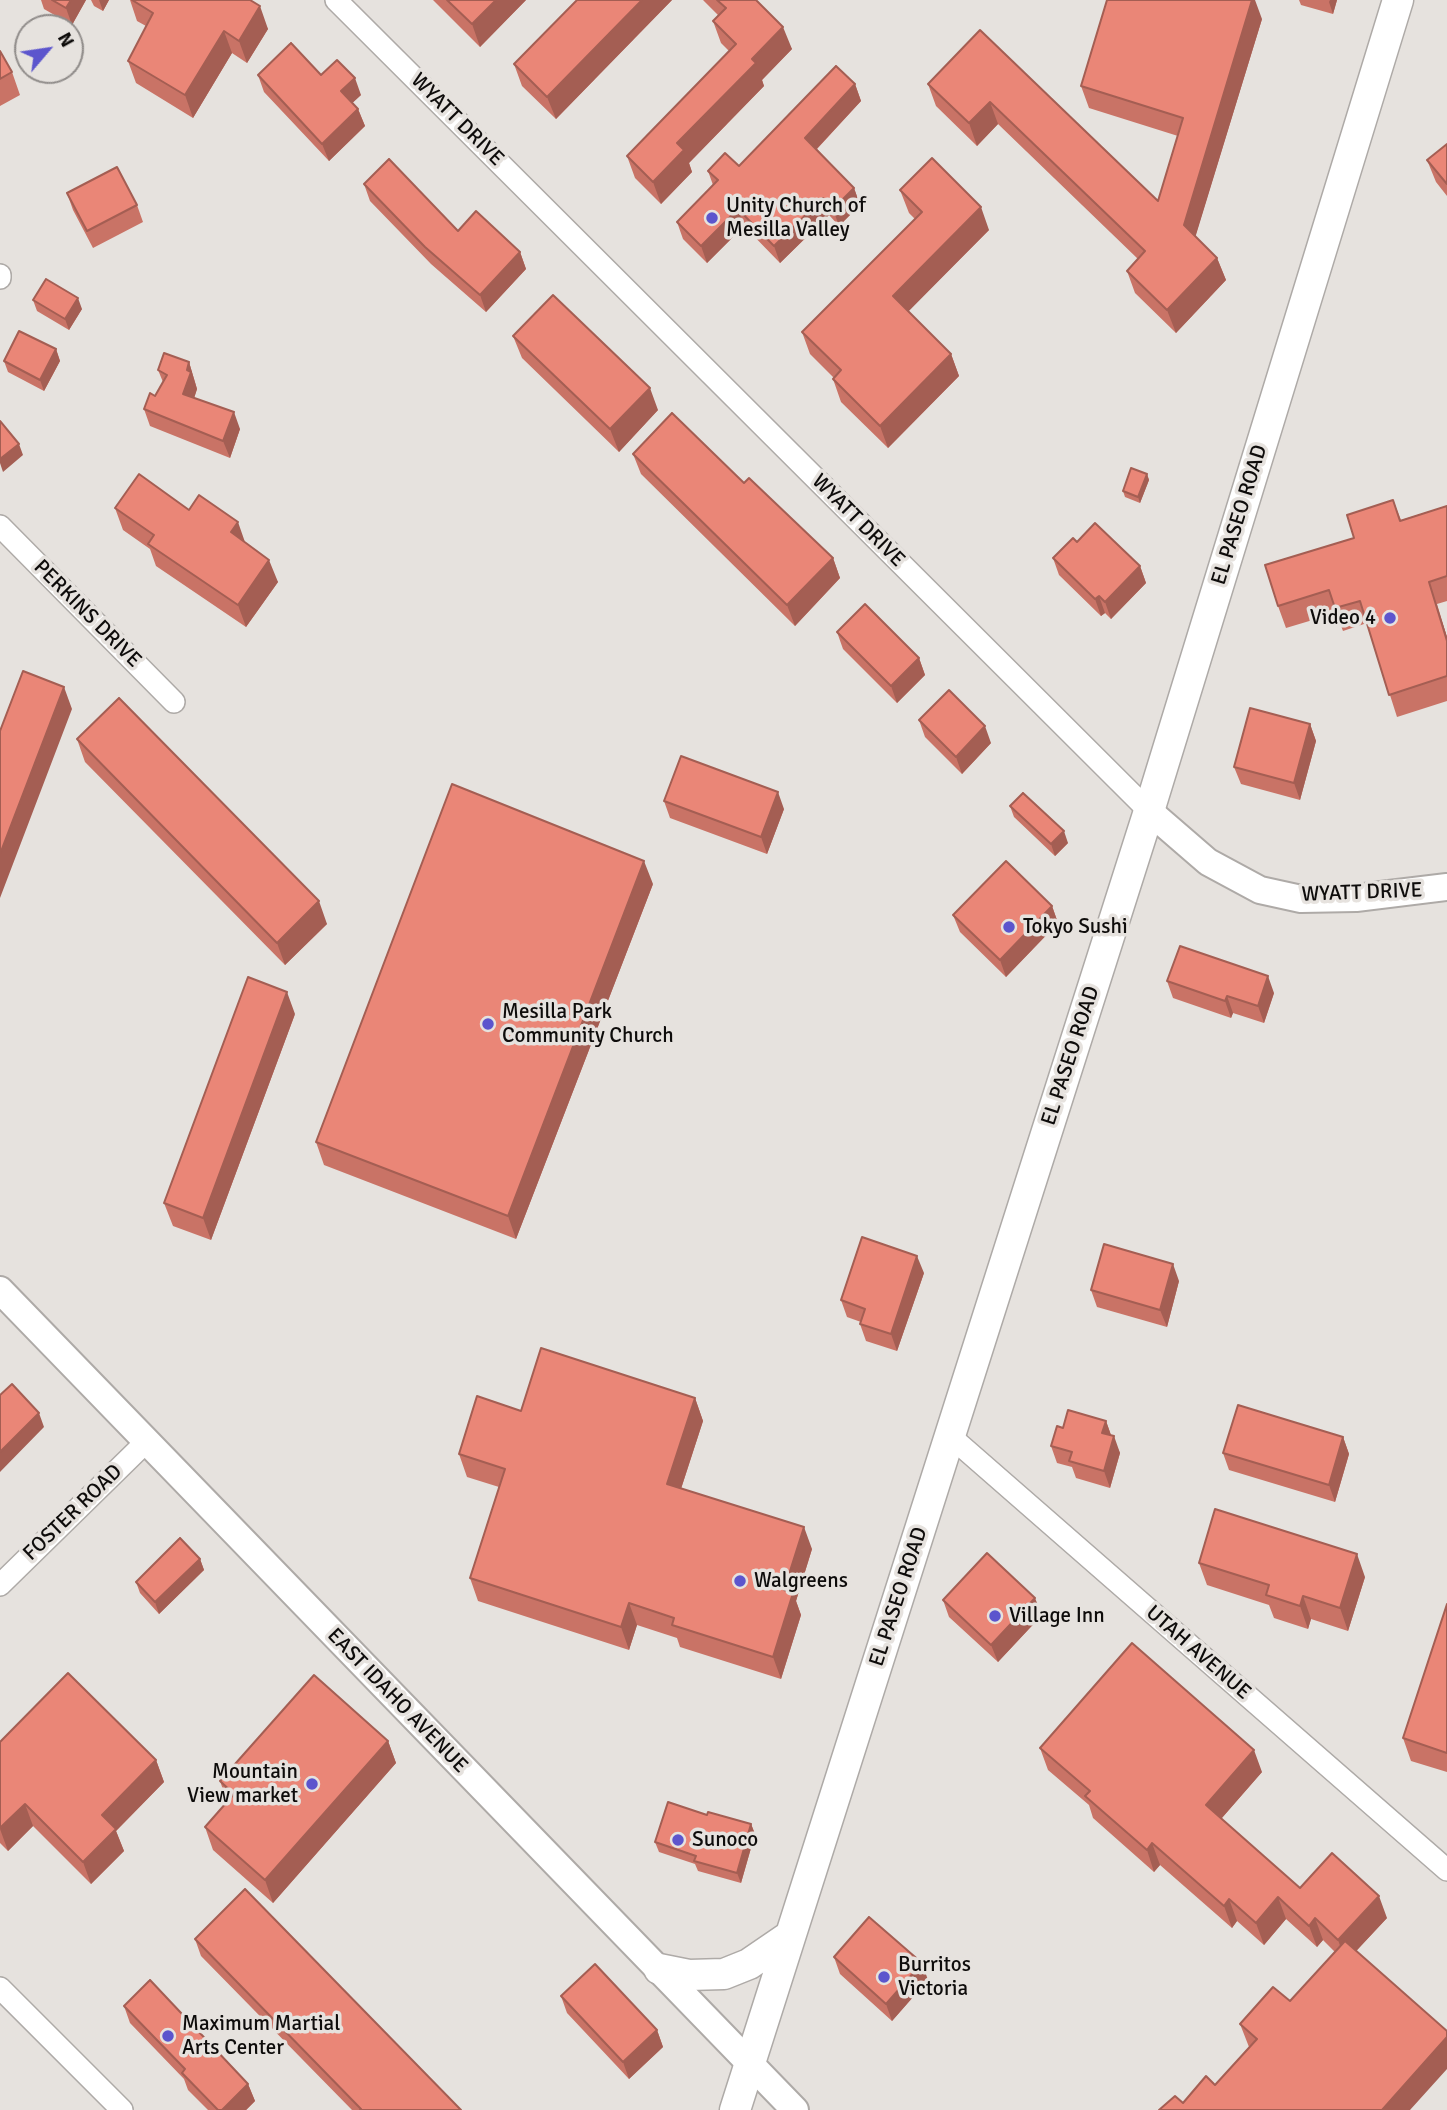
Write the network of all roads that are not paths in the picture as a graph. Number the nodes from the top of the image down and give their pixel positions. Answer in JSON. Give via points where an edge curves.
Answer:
{"nodes":[{"id":1,"x":336,"y":0,"type":"edge"},
{"id":2,"x":1398,"y":0,"type":"edge"},
{"id":3,"x":0,"y":526,"type":"edge"},
{"id":4,"x":174,"y":702,"type":"dead end"},
{"id":5,"x":1149,"y":811,"type":"junction"},
{"id":6,"x":1447,"y":887,"type":"edge"},
{"id":7,"x":0,"y":1290,"type":"edge"},
{"id":8,"x":950,"y":1436,"type":"junction"},
{"id":9,"x":146,"y":1442,"type":"junction"},
{"id":10,"x":0,"y":1585,"type":"edge"},
{"id":11,"x":1447,"y":1870,"type":"edge"},
{"id":12,"x":790,"y":1936,"type":"junction"},
{"id":13,"x":659,"y":1969,"type":"junction"},
{"id":14,"x":0,"y":1988,"type":"edge"},
{"id":15,"x":749,"y":2063,"type":"junction"},
{"id":16,"x":122,"y":2110,"type":"edge"},
{"id":17,"x":735,"y":2110,"type":"edge"},
{"id":18,"x":795,"y":2110,"type":"edge"}],
"edges":[{"from":1,"to":5,"type":"street","name":"WYATT DRIVE"},
{"from":2,"to":5,"type":"main road","name":"EL PASEO ROAD"},
{"from":3,"to":4,"type":"street","name":"PERKINS DRIVE"},
{"from":5,"to":6,"type":"street","name":"WYATT DRIVE","via":[[1208,862],[1260,890],[1301,898],[1356,898]]},
{"from":5,"to":8,"type":"main road","name":"EL PASEO ROAD"},
{"from":7,"to":9,"type":"street","name":"EAST IDAHO AVENUE"},
{"from":8,"to":11,"type":"street","name":"UTAH AVENUE"},
{"from":8,"to":12,"type":"main road","name":"EL PASEO ROAD"},
{"from":9,"to":10,"type":"street","name":"FOSTER ROAD"},
{"from":9,"to":13,"type":"street","name":"EAST IDAHO AVENUE"},
{"from":12,"to":13,"type":"main road","via":[[749,1964],[724,1974],[689,1975]]},
{"from":12,"to":15,"type":"main road","name":"EL PASEO ROAD"},
{"from":13,"to":15,"type":"street","name":"EAST IDAHO AVENUE"},
{"from":14,"to":16,"type":"street"},
{"from":15,"to":17,"type":"main road","name":"EL PASEO ROAD"},
{"from":15,"to":18,"type":"street","name":"EAST IDAHO AVENUE"}]}
